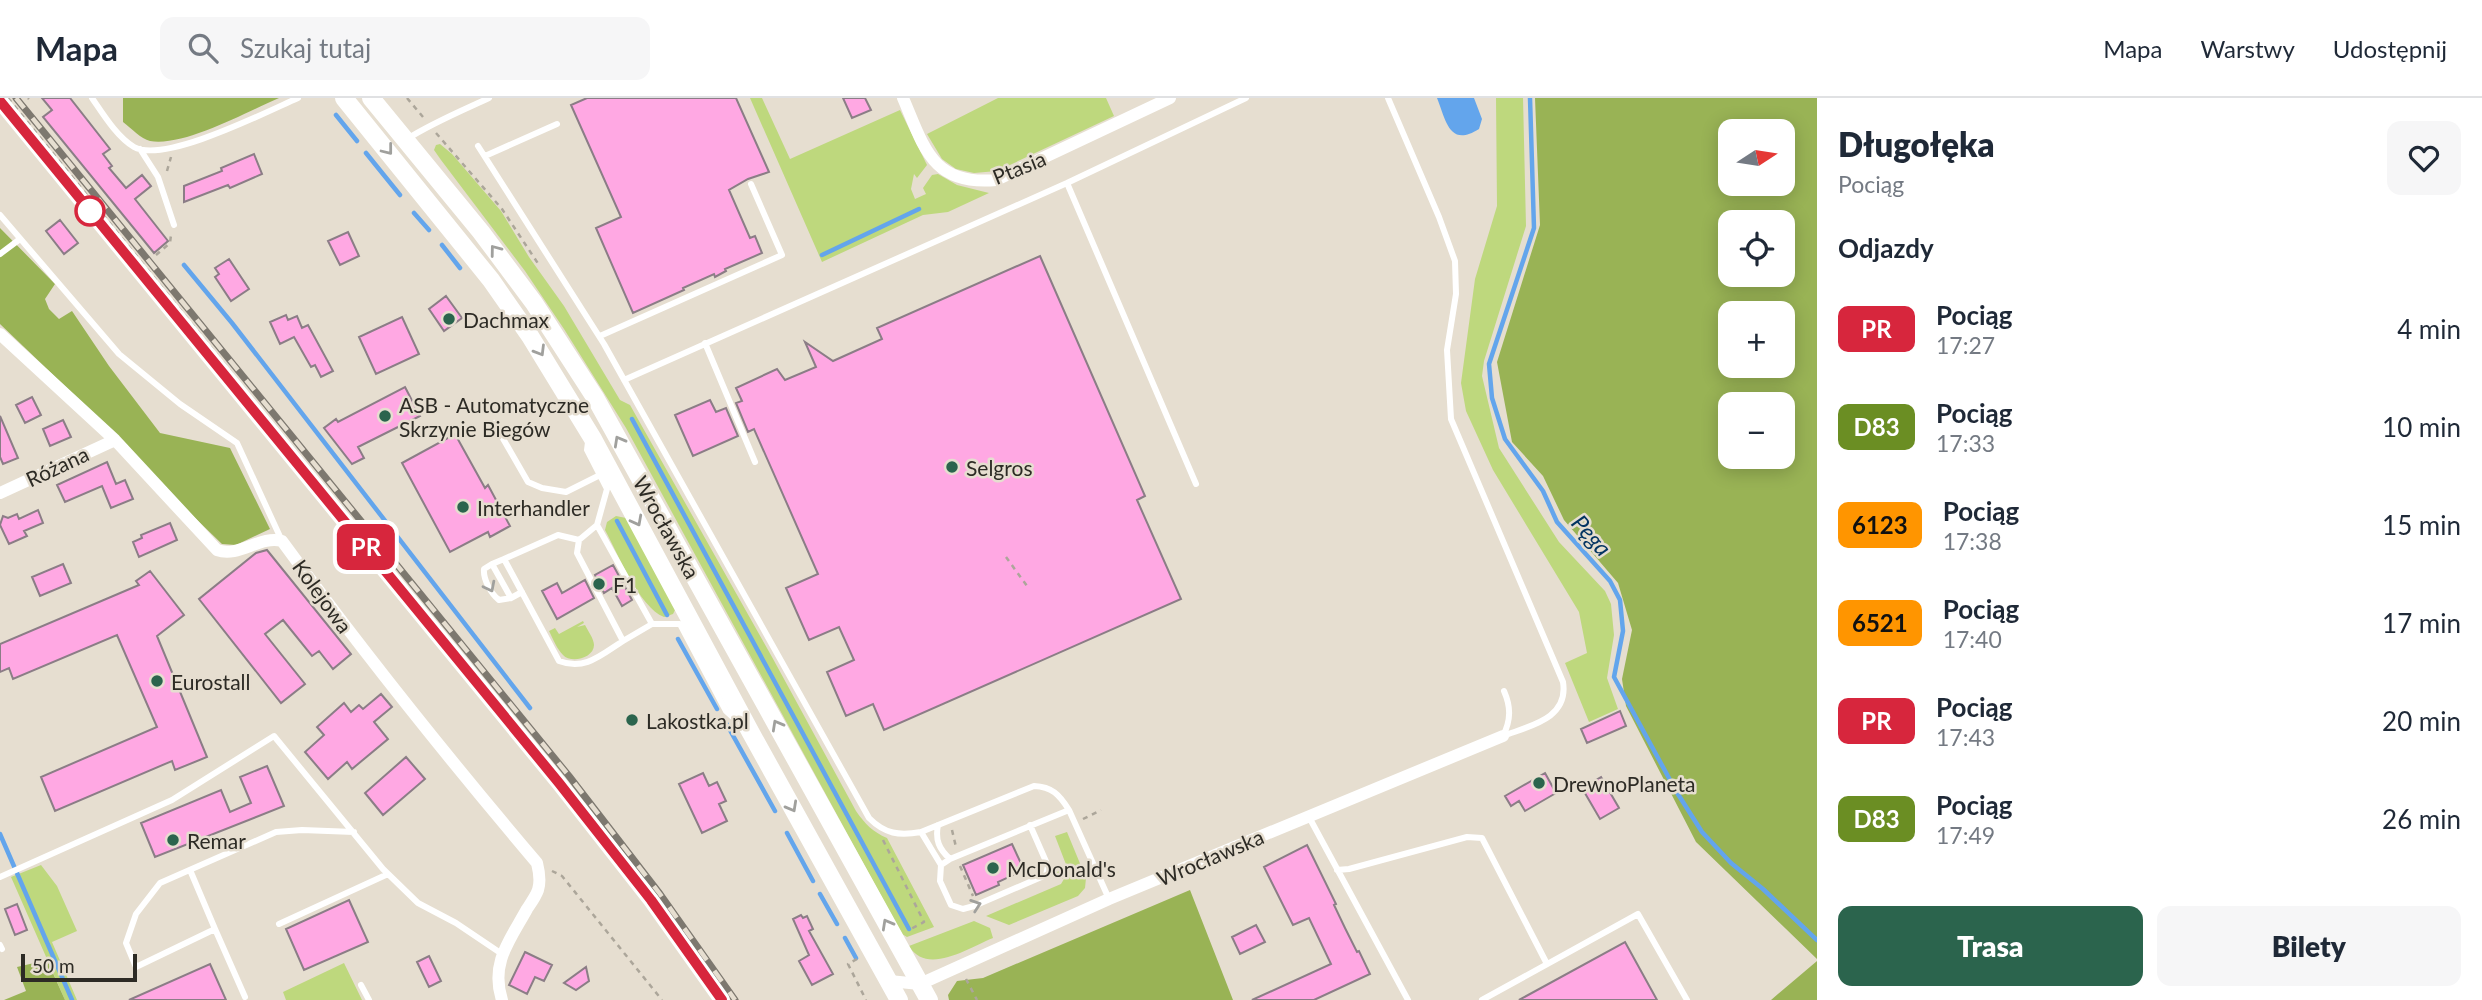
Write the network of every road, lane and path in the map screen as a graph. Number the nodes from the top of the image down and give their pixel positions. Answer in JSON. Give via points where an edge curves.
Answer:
{"nodes":[{"id":1,"x":8,"y":98,"type":"edge"},
{"id":2,"x":92,"y":98,"type":"edge"},
{"id":3,"x":298,"y":98,"type":"edge"},
{"id":4,"x":344,"y":98,"type":"edge"},
{"id":5,"x":371,"y":98,"type":"edge"},
{"id":6,"x":407,"y":98,"type":"edge"},
{"id":7,"x":489,"y":98,"type":"edge"},
{"id":8,"x":903,"y":98,"type":"edge"},
{"id":9,"x":1170,"y":98,"type":"edge"},
{"id":10,"x":1246,"y":98,"type":"edge"},
{"id":11,"x":1388,"y":98,"type":"edge"},
{"id":12,"x":557,"y":124,"type":"dead end"},
{"id":13,"x":429,"y":125,"type":"junction"},
{"id":14,"x":406,"y":140,"type":"junction"},
{"id":15,"x":478,"y":146,"type":"dead end"},
{"id":16,"x":174,"y":147,"type":"junction"},
{"id":17,"x":140,"y":149,"type":"junction"},
{"id":18,"x":485,"y":156,"type":"junction"},
{"id":19,"x":1067,"y":183,"type":"junction"},
{"id":20,"x":751,"y":184,"type":"dead end"},
{"id":21,"x":162,"y":189,"type":"junction"},
{"id":22,"x":0,"y":215,"type":"edge"},
{"id":23,"x":174,"y":225,"type":"joint"},
{"id":24,"x":20,"y":239,"type":"junction"},
{"id":25,"x":0,"y":254,"type":"edge"},
{"id":26,"x":156,"y":255,"type":"dead end"},
{"id":27,"x":539,"y":265,"type":"dead end"},
{"id":28,"x":0,"y":334,"type":"edge"},
{"id":29,"x":600,"y":336,"type":"junction"},
{"id":30,"x":705,"y":343,"type":"junction"},
{"id":31,"x":234,"y":376,"type":"dead end"},
{"id":32,"x":624,"y":380,"type":"junction"},
{"id":33,"x":494,"y":423,"type":"dead end"},
{"id":34,"x":589,"y":433,"type":"junction"},
{"id":35,"x":115,"y":440,"type":"junction"},
{"id":36,"x":755,"y":462,"type":"dead end"},
{"id":37,"x":600,"y":475,"type":"junction"},
{"id":38,"x":1196,"y":484,"type":"dead end"},
{"id":39,"x":0,"y":493,"type":"edge"},
{"id":40,"x":597,"y":525,"type":"junction"},
{"id":41,"x":579,"y":540,"type":"junction"},
{"id":42,"x":282,"y":541,"type":"junction"},
{"id":43,"x":1006,"y":557,"type":"dead end"},
{"id":44,"x":504,"y":559,"type":"junction"},
{"id":45,"x":492,"y":564,"type":"junction"},
{"id":46,"x":1027,"y":586,"type":"dead end"},
{"id":47,"x":522,"y":592,"type":"junction"},
{"id":48,"x":511,"y":598,"type":"junction"},
{"id":49,"x":652,"y":624,"type":"junction"},
{"id":50,"x":623,"y":642,"type":"junction"},
{"id":51,"x":1504,"y":691,"type":"dead end"},
{"id":52,"x":751,"y":733,"type":"junction"},
{"id":53,"x":1503,"y":736,"type":"junction"},
{"id":54,"x":1069,"y":810,"type":"junction"},
{"id":55,"x":1101,"y":810,"type":"dead end"},
{"id":56,"x":1308,"y":816,"type":"junction"},
{"id":57,"x":1083,"y":819,"type":"dead end"},
{"id":58,"x":939,"y":825,"type":"junction"},
{"id":59,"x":1030,"y":825,"type":"junction"},
{"id":60,"x":354,"y":832,"type":"junction"},
{"id":61,"x":921,"y":832,"type":"junction"},
{"id":62,"x":950,"y":859,"type":"junction"},
{"id":63,"x":537,"y":863,"type":"junction"},
{"id":64,"x":941,"y":865,"type":"junction"},
{"id":65,"x":190,"y":870,"type":"junction"},
{"id":66,"x":1337,"y":870,"type":"junction"},
{"id":67,"x":388,"y":874,"type":"junction"},
{"id":68,"x":0,"y":877,"type":"edge"},
{"id":69,"x":1109,"y":899,"type":"junction"},
{"id":70,"x":279,"y":924,"type":"dead end"},
{"id":71,"x":215,"y":929,"type":"junction"},
{"id":72,"x":502,"y":954,"type":"junction"},
{"id":73,"x":1548,"y":964,"type":"junction"},
{"id":74,"x":976,"y":974,"type":"dead end"},
{"id":75,"x":889,"y":981,"type":"junction"},
{"id":76,"x":361,"y":985,"type":"dead end"},
{"id":77,"x":921,"y":995,"type":"edge"},
{"id":78,"x":245,"y":997,"type":"dead end"},
{"id":79,"x":369,"y":1000,"type":"edge"},
{"id":80,"x":502,"y":1000,"type":"edge"},
{"id":81,"x":662,"y":1000,"type":"edge"},
{"id":82,"x":899,"y":1000,"type":"edge"},
{"id":83,"x":977,"y":1000,"type":"edge"},
{"id":84,"x":1408,"y":1000,"type":"edge"},
{"id":85,"x":1482,"y":1000,"type":"edge"},
{"id":86,"x":1687,"y":1000,"type":"edge"}],
"edges":[{"from":1,"to":31,"type":"path"},
{"from":2,"to":17,"type":"lane","via":[[122,137]]},
{"from":3,"to":16,"type":"lane"},
{"from":4,"to":34,"type":"main road","name":"Wrocławska","one_way":true,"via":[[491,280]]},
{"from":5,"to":14,"type":"main road","name":"Wrocławska"},
{"from":6,"to":13,"type":"path"},
{"from":7,"to":13,"type":"lane"},
{"from":8,"to":9,"type":"street","name":"Ptasia","via":[[931,159],[961,180],[977,182],[996,180]]},
{"from":10,"to":19,"type":"lane"},
{"from":11,"to":53,"type":"lane","via":[[1455,261],[1456,294],[1447,351],[1451,419],[1563,682],[1561,702],[1552,716]]},
{"from":12,"to":18,"type":"lane"},
{"from":13,"to":14,"type":"lane"},
{"from":13,"to":27,"type":"path","via":[[502,209]]},
{"from":77,"to":14,"type":"main road","name":"Wrocławska","one_way":true,"via":[[596,399],[534,303]]},
{"from":15,"to":18,"type":"lane"},
{"from":16,"to":17,"type":"lane","via":[[152,152]]},
{"from":16,"to":21,"type":"path"},
{"from":17,"to":21,"type":"lane"},
{"from":18,"to":29,"type":"lane"},
{"from":19,"to":30,"type":"lane"},
{"from":19,"to":38,"type":"lane"},
{"from":20,"to":29,"type":"lane","via":[[782,255]]},
{"from":21,"to":23,"type":"lane"},
{"from":22,"to":24,"type":"lane"},
{"from":23,"to":26,"type":"path","via":[[170,243]]},
{"from":24,"to":25,"type":"lane"},
{"from":24,"to":42,"type":"lane","via":[[120,354],[237,443]]},
{"from":28,"to":35,"type":"street","name":"Kolejowa"},
{"from":29,"to":32,"type":"lane"},
{"from":30,"to":32,"type":"lane"},
{"from":30,"to":36,"type":"lane"},
{"from":32,"to":61,"type":"lane","via":[[862,808],[889,833]]},
{"from":33,"to":37,"type":"lane","via":[[528,482],[566,492]]},
{"from":34,"to":37,"type":"lane","via":[[587,450]]},
{"from":34,"to":52,"type":"main road","name":"Wrocławska","one_way":true},
{"from":35,"to":39,"type":"street","name":"Różana"},
{"from":35,"to":42,"type":"street","name":"Kolejowa","via":[[217,551],[226,554],[273,538]]},
{"from":37,"to":40,"type":"lane","via":[[607,489]]},
{"from":40,"to":41,"type":"lane"},
{"from":40,"to":49,"type":"lane"},
{"from":41,"to":44,"type":"lane","via":[[558,535]]},
{"from":41,"to":50,"type":"lane","via":[[581,564]]},
{"from":42,"to":63,"type":"street","name":"Kolejowa","via":[[354,639]]},
{"from":43,"to":46,"type":"path"},
{"from":44,"to":45,"type":"lane"},
{"from":44,"to":47,"type":"lane"},
{"from":45,"to":48,"type":"lane"},
{"from":45,"to":48,"type":"lane","one_way":true,"via":[[484,574],[494,597]]},
{"from":47,"to":48,"type":"lane"},
{"from":47,"to":50,"type":"lane","via":[[559,661],[583,665]]},
{"from":49,"to":50,"type":"lane"},
{"from":49,"to":52,"type":"lane","via":[[680,624],[726,711]]},
{"from":51,"to":53,"type":"lane","via":[[1510,713]]},
{"from":52,"to":75,"type":"main road","name":"Wrocławska","one_way":true},
{"from":53,"to":56,"type":"street","name":"Wrocławska"},
{"from":54,"to":58,"type":"lane","via":[[1048,787],[1034,786]]},
{"from":54,"to":59,"type":"lane"},
{"from":54,"to":69,"type":"lane"},
{"from":55,"to":57,"type":"path"},
{"from":56,"to":66,"type":"lane"},
{"from":56,"to":69,"type":"street","name":"Wrocławska"},
{"from":58,"to":61,"type":"lane"},
{"from":58,"to":62,"type":"lane","via":[[938,843]]},
{"from":59,"to":62,"type":"lane"},
{"from":64,"to":59,"type":"lane","one_way":true,"via":[[940,881],[951,905],[963,909],[1043,877],[1048,866]]},
{"from":60,"to":65,"type":"lane","via":[[276,832]]},
{"from":60,"to":67,"type":"lane"},
{"from":60,"to":68,"type":"lane","via":[[274,736],[172,800]]},
{"from":61,"to":64,"type":"lane"},
{"from":62,"to":64,"type":"lane"},
{"from":63,"to":72,"type":"street","via":[[538,890]]},
{"from":63,"to":81,"type":"path","via":[[562,876]]},
{"from":65,"to":71,"type":"lane"},
{"from":65,"to":71,"type":"lane","via":[[160,883],[136,914],[126,943],[136,967]]},
{"from":66,"to":73,"type":"lane","via":[[1467,837],[1482,838]]},
{"from":66,"to":84,"type":"lane"},
{"from":67,"to":70,"type":"lane"},
{"from":67,"to":72,"type":"lane","via":[[418,904]]},
{"from":69,"to":77,"type":"street","name":"Wrocławska"},
{"from":71,"to":78,"type":"lane"},
{"from":72,"to":80,"type":"street","via":[[498,987]]},
{"from":73,"to":85,"type":"lane"},
{"from":73,"to":86,"type":"lane","via":[[1638,914]]},
{"from":74,"to":83,"type":"path","via":[[965,979]]},
{"from":75,"to":77,"type":"street","name":"Wrocławska"},
{"from":75,"to":82,"type":"main road","name":"Wrocławska"},
{"from":76,"to":79,"type":"lane"}]}
